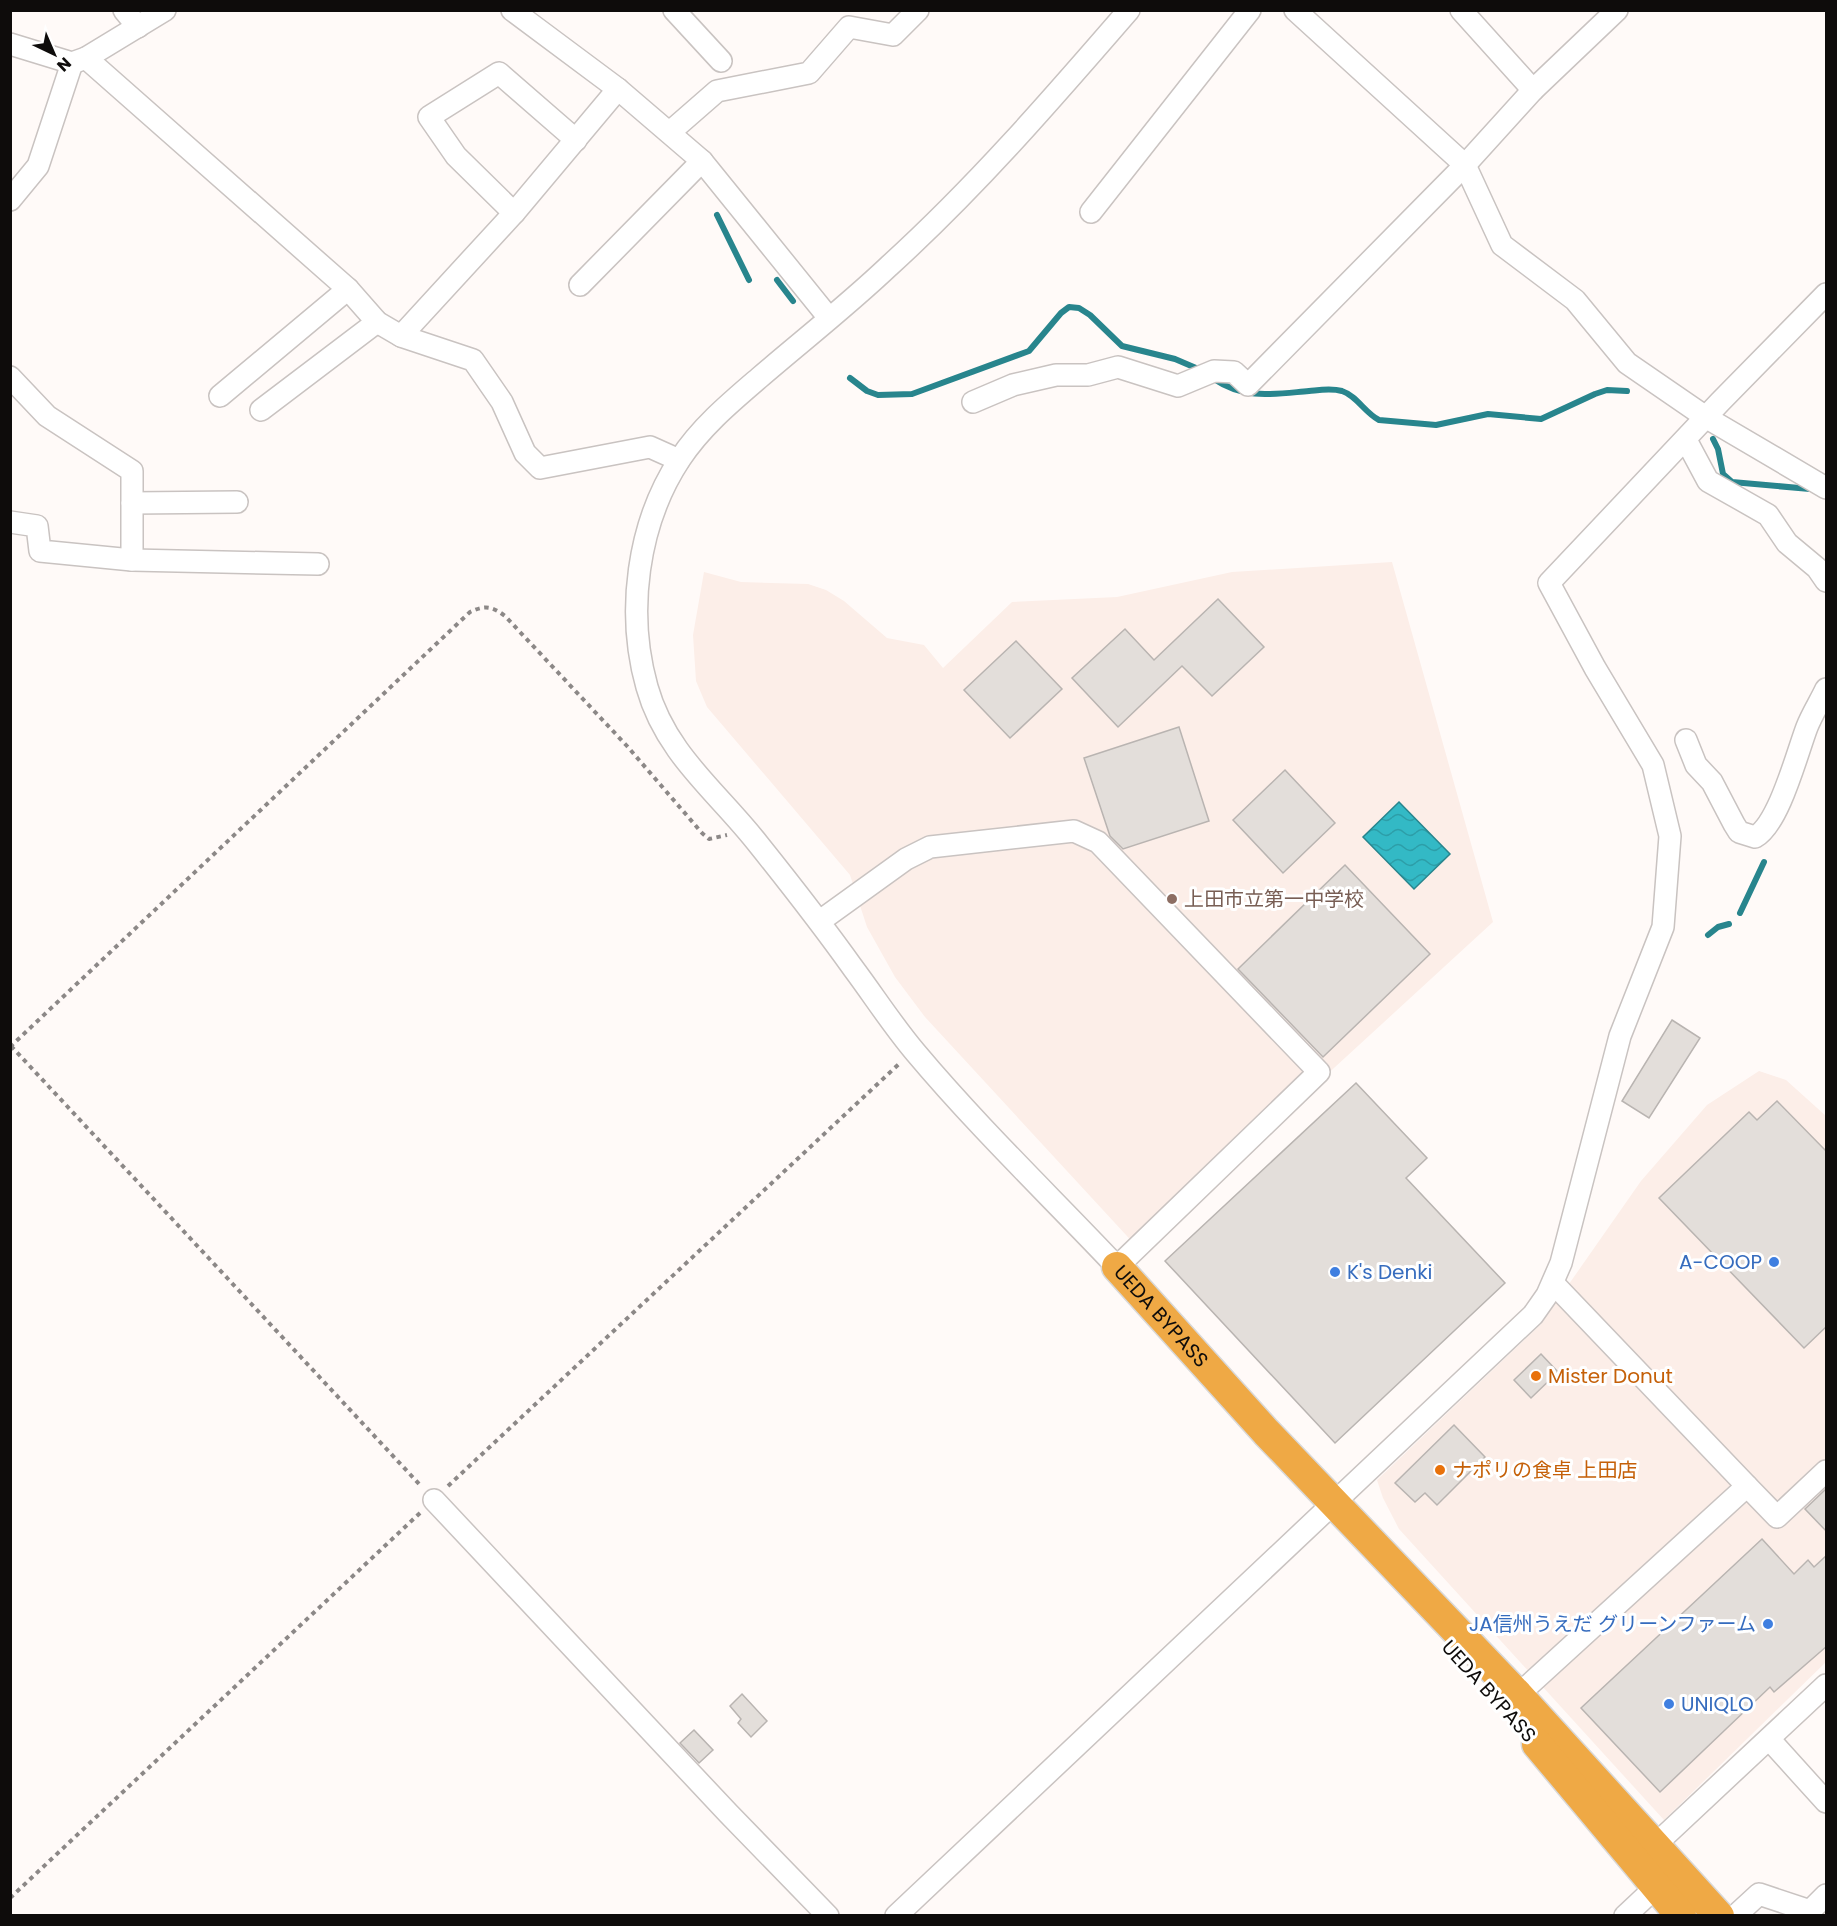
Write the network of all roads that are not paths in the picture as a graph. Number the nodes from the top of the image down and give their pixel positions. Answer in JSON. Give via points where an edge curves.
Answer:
{"nodes":[{"id":1,"x":124,"y":10,"type":"edge"},
{"id":2,"x":165,"y":10,"type":"edge"},
{"id":3,"x":674,"y":10,"type":"edge"},
{"id":4,"x":918,"y":10,"type":"edge"},
{"id":5,"x":1129,"y":10,"type":"edge"},
{"id":6,"x":1250,"y":10,"type":"edge"},
{"id":7,"x":1295,"y":10,"type":"edge"},
{"id":8,"x":1461,"y":10,"type":"edge"},
{"id":9,"x":1609,"y":13,"type":"edge"},
{"id":10,"x":526,"y":14,"type":"edge"},
{"id":11,"x":138,"y":27,"type":"junction"},
{"id":12,"x":10,"y":44,"type":"edge"},
{"id":13,"x":79,"y":60,"type":"junction"},
{"id":14,"x":721,"y":61,"type":"dead end"},
{"id":15,"x":618,"y":90,"type":"junction"},
{"id":16,"x":1533,"y":90,"type":"junction"},
{"id":17,"x":670,"y":132,"type":"junction"},
{"id":18,"x":576,"y":140,"type":"junction"},
{"id":19,"x":702,"y":161,"type":"junction"},
{"id":20,"x":1465,"y":165,"type":"junction"},
{"id":21,"x":10,"y":200,"type":"edge"},
{"id":22,"x":1091,"y":212,"type":"dead end"},
{"id":23,"x":514,"y":213,"type":"junction"},
{"id":24,"x":580,"y":285,"type":"dead end"},
{"id":25,"x":348,"y":289,"type":"junction"},
{"id":26,"x":1827,"y":294,"type":"edge"},
{"id":27,"x":829,"y":318,"type":"junction"},
{"id":28,"x":377,"y":322,"type":"junction"},
{"id":29,"x":401,"y":336,"type":"junction"},
{"id":30,"x":10,"y":377,"type":"edge"},
{"id":31,"x":220,"y":396,"type":"dead end"},
{"id":32,"x":973,"y":402,"type":"dead end"},
{"id":33,"x":261,"y":410,"type":"dead end"},
{"id":34,"x":1707,"y":418,"type":"junction"},
{"id":35,"x":1686,"y":440,"type":"junction"},
{"id":36,"x":679,"y":460,"type":"junction"},
{"id":37,"x":1827,"y":488,"type":"edge"},
{"id":38,"x":237,"y":501,"type":"dead end"},
{"id":39,"x":132,"y":502,"type":"junction"},
{"id":40,"x":10,"y":522,"type":"edge"},
{"id":41,"x":132,"y":560,"type":"junction"},
{"id":42,"x":318,"y":564,"type":"dead end"},
{"id":43,"x":1827,"y":581,"type":"edge"},
{"id":44,"x":1827,"y":689,"type":"edge"},
{"id":45,"x":1820,"y":721,"type":"edge"},
{"id":46,"x":1686,"y":740,"type":"dead end"},
{"id":47,"x":820,"y":921,"type":"junction"},
{"id":48,"x":1117,"y":1267,"type":"junction"},
{"id":49,"x":1553,"y":1283,"type":"junction"},
{"id":50,"x":1827,"y":1471,"type":"edge"},
{"id":51,"x":1747,"y":1486,"type":"junction"},
{"id":52,"x":434,"y":1500,"type":"road end"},
{"id":53,"x":1329,"y":1507,"type":"junction"},
{"id":54,"x":1827,"y":1685,"type":"edge"},
{"id":55,"x":1518,"y":1695,"type":"junction"},
{"id":56,"x":1768,"y":1739,"type":"junction"},
{"id":57,"x":1827,"y":1802,"type":"edge"},
{"id":58,"x":1655,"y":1845,"type":"junction"},
{"id":59,"x":1657,"y":1886,"type":"junction"},
{"id":60,"x":1827,"y":1894,"type":"edge"},
{"id":61,"x":828,"y":1916,"type":"edge"},
{"id":62,"x":896,"y":1916,"type":"edge"},
{"id":63,"x":1625,"y":1916,"type":"edge"},
{"id":64,"x":1681,"y":1916,"type":"edge"},
{"id":65,"x":1719,"y":1916,"type":"edge"},
{"id":66,"x":1735,"y":1916,"type":"edge"}],
"edges":[{"from":1,"to":11,"type":"street"},
{"from":2,"to":11,"type":"street"},
{"from":3,"to":14,"type":"street"},
{"from":4,"to":17,"type":"street","via":[[893,35],[849,27],[809,73],[717,91]]},
{"from":5,"to":27,"type":"street","via":[[966,194]]},
{"from":6,"to":22,"type":"street"},
{"from":7,"to":20,"type":"street"},
{"from":8,"to":16,"type":"street"},
{"from":9,"to":16,"type":"street"},
{"from":10,"to":15,"type":"street"},
{"from":11,"to":13,"type":"street"},
{"from":12,"to":13,"type":"street"},
{"from":13,"to":21,"type":"street","via":[[38,166]]},
{"from":13,"to":25,"type":"street"},
{"from":15,"to":17,"type":"street"},
{"from":15,"to":18,"type":"street"},
{"from":16,"to":20,"type":"street"},
{"from":17,"to":19,"type":"street"},
{"from":18,"to":23,"type":"street"},
{"from":18,"to":23,"type":"street","via":[[499,73],[429,117],[456,156]]},
{"from":19,"to":24,"type":"street"},
{"from":19,"to":27,"type":"street"},
{"from":20,"to":32,"type":"street","via":[[1248,385],[1234,372],[1214,371],[1178,386],[1118,367],[1088,375],[1056,375],[1024,382]]},
{"from":20,"to":34,"type":"street","via":[[1502,245],[1575,300],[1627,363]]},
{"from":23,"to":29,"type":"street"},
{"from":25,"to":28,"type":"street"},
{"from":25,"to":31,"type":"street"},
{"from":26,"to":34,"type":"street"},
{"from":27,"to":36,"type":"street","via":[[730,403]]},
{"from":28,"to":29,"type":"street"},
{"from":28,"to":33,"type":"street"},
{"from":29,"to":36,"type":"street","via":[[473,360],[502,402],[525,453],[540,468],[650,447]]},
{"from":30,"to":39,"type":"street","via":[[47,416],[132,471]]},
{"from":34,"to":35,"type":"street"},
{"from":34,"to":37,"type":"street"},
{"from":35,"to":43,"type":"street","via":[[1708,481],[1768,515],[1787,543]]},
{"from":35,"to":49,"type":"street","via":[[1549,583],[1653,765],[1670,836],[1663,927],[1620,1036],[1562,1263]]},
{"from":36,"to":47,"type":"street","via":[[662,493],[639,567],[636,608],[647,689],[664,730],[686,764],[747,829]]},
{"from":38,"to":39,"type":"street"},
{"from":39,"to":41,"type":"street"},
{"from":40,"to":41,"type":"street","via":[[36,526],[40,551]]},
{"from":41,"to":42,"type":"street"},
{"from":44,"to":45,"type":"street"},
{"from":45,"to":46,"type":"street","via":[[1779,806],[1755,837],[1739,832],[1712,782],[1696,765]]},
{"from":47,"to":48,"type":"street","via":[[914,1051]]},
{"from":47,"to":48,"type":"street","via":[[906,859],[930,847],[1074,831],[1098,842],[1320,1072]]},
{"from":48,"to":53,"type":"highway","name":"UEDA BYPASS"},
{"from":49,"to":51,"type":"street"},
{"from":49,"to":53,"type":"street","via":[[1533,1315]]},
{"from":50,"to":51,"type":"street","via":[[1777,1517]]},
{"from":51,"to":55,"type":"street"},
{"from":52,"to":61,"type":"street"},
{"from":53,"to":55,"type":"highway","name":"UEDA BYPASS"},
{"from":53,"to":59,"type":"highway","name":"UEDA BYPASS"},
{"from":53,"to":62,"type":"street"},
{"from":54,"to":56,"type":"street"},
{"from":55,"to":58,"type":"highway","name":"UEDA BYPASS"},
{"from":56,"to":57,"type":"street"},
{"from":56,"to":58,"type":"street"},
{"from":58,"to":65,"type":"highway","name":"UEDA BYPASS"},
{"from":59,"to":63,"type":"street"},
{"from":59,"to":64,"type":"highway","name":"UEDA BYPASS"},
{"from":60,"to":66,"type":"street","via":[[1810,1911],[1759,1894]]}]}
